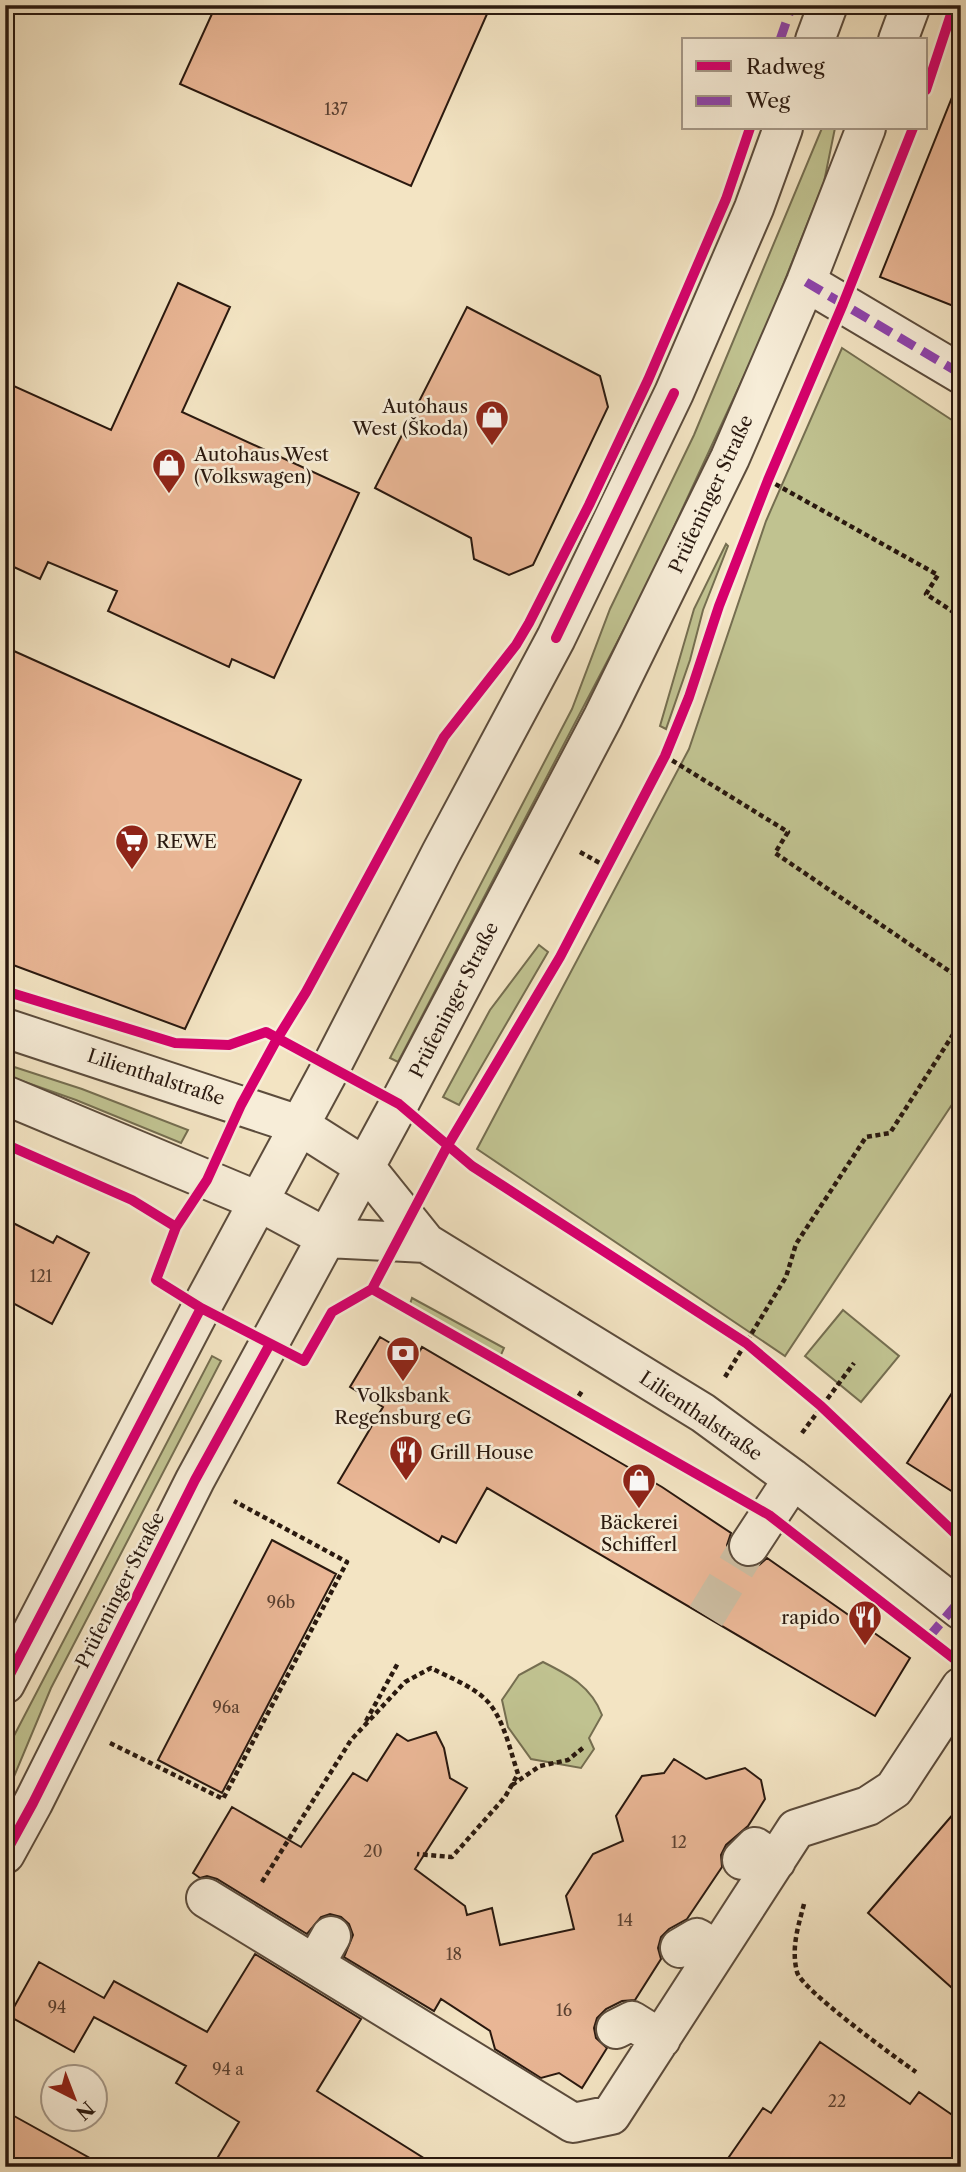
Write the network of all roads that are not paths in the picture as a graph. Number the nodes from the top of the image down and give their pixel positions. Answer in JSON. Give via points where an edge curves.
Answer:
{"nodes":[{"id":1,"x":828,"y":5,"type":"edge"},
{"id":2,"x":911,"y":5,"type":"edge"},
{"id":3,"x":816,"y":38,"type":"edge"},
{"id":4,"x":899,"y":38,"type":"edge"},
{"id":5,"x":782,"y":130,"type":"edge"},
{"id":6,"x":865,"y":130,"type":"edge"},
{"id":7,"x":806,"y":282,"type":"junction"},
{"id":8,"x":961,"y":374,"type":"edge"},
{"id":9,"x":5,"y":1028,"type":"edge"},
{"id":10,"x":5,"y":1095,"type":"edge"},
{"id":11,"x":299,"y":1125,"type":"junction"},
{"id":12,"x":365,"y":1167,"type":"junction"},
{"id":13,"x":258,"y":1201,"type":"junction"},
{"id":14,"x":327,"y":1238,"type":"junction"},
{"id":15,"x":426,"y":1243,"type":"junction"},
{"id":16,"x":785,"y":1473,"type":"junction"},
{"id":17,"x":749,"y":1546,"type":"tunnel mouth"},
{"id":18,"x":961,"y":1610,"type":"edge"},
{"id":19,"x":5,"y":1684,"type":"edge"},
{"id":20,"x":961,"y":1687,"type":"edge"},
{"id":21,"x":5,"y":1854,"type":"edge"},
{"id":22,"x":206,"y":1898,"type":"dead end"},
{"id":23,"x":680,"y":1948,"type":"dead end"},
{"id":24,"x":717,"y":1950,"type":"junction"},
{"id":25,"x":615,"y":2029,"type":"dead end"},
{"id":26,"x":661,"y":2039,"type":"junction"}],
"edges":[{"from":1,"to":3,"type":"street"},
{"from":2,"to":4,"type":"street"},
{"from":5,"to":11,"type":"street","via":[[754,208],[674,393],[556,638]]},
{"from":6,"to":7,"type":"street","name":"Prüfeninger Straße"},
{"from":7,"to":8,"type":"street"},
{"from":7,"to":12,"type":"street","name":"Prüfeninger Straße","via":[[730,458],[609,705]]},
{"from":9,"to":11,"type":"street","name":"Lilienthalstraße"},
{"from":10,"to":13,"type":"street","name":"Lilienthalstraße"},
{"from":11,"to":12,"type":"street","name":"Lilienthalstraße"},
{"from":11,"to":13,"type":"street"},
{"from":12,"to":14,"type":"street","name":"Prüfeninger Straße"},
{"from":12,"to":15,"type":"street","name":"Lilienthalstraße"},
{"from":13,"to":14,"type":"street","name":"Lilienthalstraße"},
{"from":13,"to":19,"type":"street"},
{"from":14,"to":15,"type":"street","name":"Lilienthalstraße"},
{"from":14,"to":21,"type":"street","name":"Prüfeninger Straße","via":[[195,1480]]},
{"from":15,"to":16,"type":"street","name":"Lilienthalstraße","via":[[703,1413]]},
{"from":16,"to":17,"type":"street"},
{"from":16,"to":18,"type":"street","name":"Lilienthalstraße"},
{"from":20,"to":24,"type":"street","via":[[894,1789],[868,1806],[796,1829],[759,1860]]},
{"from":22,"to":26,"type":"street","via":[[240,1917],[323,1950],[573,2123],[611,2115]]},
{"from":23,"to":24,"type":"street","via":[[697,1938]]},
{"from":24,"to":26,"type":"street"},
{"from":25,"to":26,"type":"street","via":[[632,2021]]}]}
